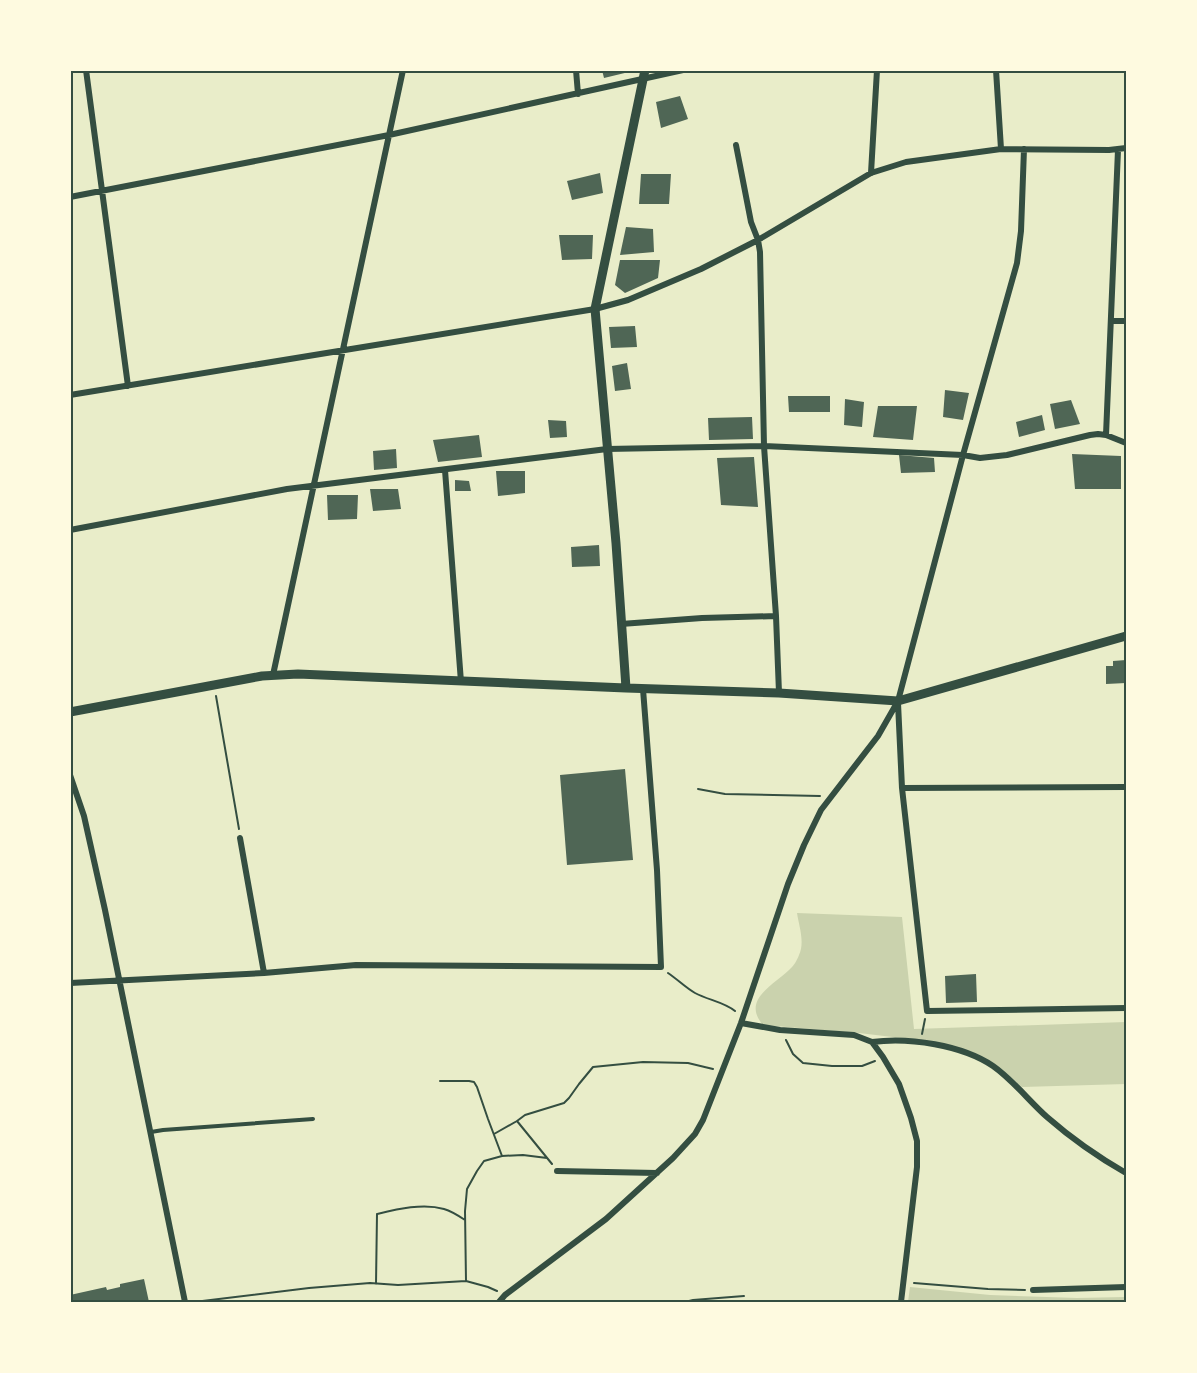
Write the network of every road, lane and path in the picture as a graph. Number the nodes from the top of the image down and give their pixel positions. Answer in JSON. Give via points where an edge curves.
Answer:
{"nodes":[{"id":1,"x":86,"y":70,"type":"edge"},
{"id":2,"x":402,"y":70,"type":"edge"},
{"id":3,"x":576,"y":70,"type":"edge"},
{"id":4,"x":683,"y":70,"type":"edge"},
{"id":5,"x":877,"y":70,"type":"edge"},
{"id":6,"x":996,"y":70,"type":"edge"},
{"id":7,"x":644,"y":75,"type":"edge"},
{"id":8,"x":578,"y":94,"type":"junction"},
{"id":9,"x":389,"y":135,"type":"junction"},
{"id":10,"x":736,"y":145,"type":"dead end"},
{"id":11,"x":1126,"y":148,"type":"edge"},
{"id":12,"x":1001,"y":149,"type":"junction"},
{"id":13,"x":1024,"y":149,"type":"junction"},
{"id":14,"x":1118,"y":150,"type":"junction"},
{"id":15,"x":871,"y":174,"type":"junction"},
{"id":16,"x":102,"y":191,"type":"junction"},
{"id":17,"x":70,"y":197,"type":"edge"},
{"id":18,"x":1117,"y":199,"type":"junction"},
{"id":19,"x":1126,"y":200,"type":"edge"},
{"id":20,"x":758,"y":240,"type":"junction"},
{"id":21,"x":595,"y":309,"type":"junction"},
{"id":22,"x":1111,"y":321,"type":"junction"},
{"id":23,"x":1126,"y":321,"type":"edge"},
{"id":24,"x":343,"y":351,"type":"junction"},
{"id":25,"x":128,"y":386,"type":"junction"},
{"id":26,"x":70,"y":395,"type":"edge"},
{"id":27,"x":1106,"y":435,"type":"junction"},
{"id":28,"x":1126,"y":442,"type":"edge"},
{"id":29,"x":764,"y":446,"type":"junction"},
{"id":30,"x":607,"y":449,"type":"junction"},
{"id":31,"x":963,"y":454,"type":"junction"},
{"id":32,"x":445,"y":470,"type":"junction"},
{"id":33,"x":314,"y":486,"type":"junction"},
{"id":34,"x":70,"y":531,"type":"edge"},
{"id":35,"x":776,"y":616,"type":"junction"},
{"id":36,"x":621,"y":624,"type":"junction"},
{"id":37,"x":1126,"y":636,"type":"edge"},
{"id":38,"x":273,"y":675,"type":"junction"},
{"id":39,"x":461,"y":682,"type":"junction"},
{"id":40,"x":214,"y":685,"type":"junction"},
{"id":41,"x":626,"y":688,"type":"junction"},
{"id":42,"x":643,"y":689,"type":"junction"},
{"id":43,"x":779,"y":693,"type":"junction"},
{"id":44,"x":898,"y":701,"type":"junction"},
{"id":45,"x":70,"y":712,"type":"edge"},
{"id":46,"x":70,"y":775,"type":"edge"},
{"id":47,"x":1126,"y":787,"type":"edge"},
{"id":48,"x":902,"y":788,"type":"junction"},
{"id":49,"x":698,"y":789,"type":"dead end"},
{"id":50,"x":832,"y":796,"type":"junction"},
{"id":51,"x":240,"y":838,"type":"joint"},
{"id":52,"x":661,"y":967,"type":"junction"},
{"id":53,"x":264,"y":973,"type":"junction"},
{"id":54,"x":120,"y":981,"type":"junction"},
{"id":55,"x":70,"y":983,"type":"edge"},
{"id":56,"x":1126,"y":1008,"type":"edge"},
{"id":57,"x":927,"y":1011,"type":"junction"},
{"id":58,"x":741,"y":1023,"type":"junction"},
{"id":59,"x":780,"y":1030,"type":"junction"},
{"id":60,"x":872,"y":1042,"type":"junction"},
{"id":61,"x":921,"y":1043,"type":"junction"},
{"id":62,"x":883,"y":1057,"type":"junction"},
{"id":63,"x":723,"y":1072,"type":"junction"},
{"id":64,"x":440,"y":1081,"type":"dead end"},
{"id":65,"x":313,"y":1119,"type":"dead end"},
{"id":66,"x":518,"y":1120,"type":"junction"},
{"id":67,"x":151,"y":1132,"type":"junction"},
{"id":68,"x":494,"y":1134,"type":"junction"},
{"id":69,"x":502,"y":1156,"type":"junction"},
{"id":70,"x":547,"y":1158,"type":"junction"},
{"id":71,"x":557,"y":1171,"type":"joint"},
{"id":72,"x":657,"y":1173,"type":"junction"},
{"id":73,"x":1126,"y":1173,"type":"edge"},
{"id":74,"x":465,"y":1220,"type":"junction"},
{"id":75,"x":466,"y":1281,"type":"junction"},
{"id":76,"x":903,"y":1282,"type":"junction"},
{"id":77,"x":376,"y":1284,"type":"junction"},
{"id":78,"x":1126,"y":1287,"type":"edge"},
{"id":79,"x":1033,"y":1290,"type":"joint"},
{"id":80,"x":505,"y":1295,"type":"junction"},
{"id":81,"x":744,"y":1296,"type":"dead end"},
{"id":82,"x":185,"y":1302,"type":"edge"},
{"id":83,"x":191,"y":1302,"type":"edge"},
{"id":84,"x":499,"y":1302,"type":"edge"},
{"id":85,"x":685,"y":1302,"type":"edge"},
{"id":86,"x":901,"y":1302,"type":"edge"}],
"edges":[{"from":1,"to":16,"type":"street"},
{"from":2,"to":9,"type":"street"},
{"from":3,"to":8,"type":"street"},
{"from":4,"to":7,"type":"street"},
{"from":5,"to":15,"type":"street"},
{"from":6,"to":12,"type":"street"},
{"from":7,"to":8,"type":"street"},
{"from":7,"to":21,"type":"street"},
{"from":8,"to":9,"type":"street"},
{"from":9,"to":16,"type":"street"},
{"from":9,"to":24,"type":"street"},
{"from":10,"to":20,"type":"street"},
{"from":11,"to":14,"type":"street"},
{"from":12,"to":13,"type":"street"},
{"from":12,"to":15,"type":"street","via":[[906,162]]},
{"from":13,"to":14,"type":"street"},
{"from":13,"to":31,"type":"street","via":[[1017,263]]},
{"from":14,"to":18,"type":"street"},
{"from":15,"to":20,"type":"street"},
{"from":16,"to":17,"type":"street"},
{"from":16,"to":25,"type":"street"},
{"from":18,"to":19,"type":"street"},
{"from":18,"to":22,"type":"street"},
{"from":20,"to":21,"type":"street","via":[[628,300]]},
{"from":20,"to":29,"type":"street"},
{"from":21,"to":24,"type":"street"},
{"from":21,"to":30,"type":"street"},
{"from":22,"to":23,"type":"street"},
{"from":22,"to":27,"type":"street"},
{"from":24,"to":25,"type":"street"},
{"from":24,"to":33,"type":"street"},
{"from":25,"to":26,"type":"street"},
{"from":27,"to":28,"type":"street"},
{"from":27,"to":31,"type":"street","via":[[1090,435],[1007,455],[980,458]]},
{"from":29,"to":30,"type":"street"},
{"from":29,"to":31,"type":"street"},
{"from":29,"to":35,"type":"street"},
{"from":30,"to":32,"type":"street"},
{"from":30,"to":36,"type":"street"},
{"from":31,"to":44,"type":"street"},
{"from":32,"to":33,"type":"street"},
{"from":32,"to":39,"type":"street"},
{"from":33,"to":34,"type":"street"},
{"from":33,"to":38,"type":"street"},
{"from":35,"to":36,"type":"street"},
{"from":35,"to":43,"type":"street"},
{"from":36,"to":41,"type":"street"},
{"from":37,"to":44,"type":"street"},
{"from":38,"to":39,"type":"street"},
{"from":38,"to":40,"type":"street"},
{"from":39,"to":41,"type":"street"},
{"from":40,"to":45,"type":"street"},
{"from":40,"to":51,"type":"path"},
{"from":41,"to":42,"type":"street"},
{"from":42,"to":43,"type":"street"},
{"from":42,"to":52,"type":"street"},
{"from":43,"to":44,"type":"street"},
{"from":44,"to":48,"type":"street"},
{"from":44,"to":50,"type":"street","via":[[878,736]]},
{"from":46,"to":54,"type":"street","via":[[84,816]]},
{"from":47,"to":48,"type":"street"},
{"from":48,"to":57,"type":"street"},
{"from":49,"to":50,"type":"path","via":[[725,794]]},
{"from":50,"to":58,"type":"street","via":[[821,810],[788,884]]},
{"from":51,"to":53,"type":"street"},
{"from":52,"to":53,"type":"street","via":[[356,965]]},
{"from":52,"to":58,"type":"path","via":[[694,992],[734,1010]]},
{"from":53,"to":54,"type":"street"},
{"from":54,"to":55,"type":"street"},
{"from":54,"to":67,"type":"street"},
{"from":56,"to":57,"type":"street"},
{"from":57,"to":61,"type":"path"},
{"from":58,"to":59,"type":"street"},
{"from":58,"to":63,"type":"street"},
{"from":59,"to":60,"type":"street","via":[[854,1035]]},
{"from":59,"to":62,"type":"path","via":[[793,1054],[803,1063],[862,1066]]},
{"from":60,"to":61,"type":"street"},
{"from":60,"to":62,"type":"street"},
{"from":61,"to":73,"type":"street","via":[[972,1055],[993,1066],[1047,1117]]},
{"from":62,"to":76,"type":"street","via":[[899,1084],[917,1141]]},
{"from":63,"to":66,"type":"path","via":[[688,1063],[593,1067],[564,1104]]},
{"from":63,"to":72,"type":"street","via":[[695,1134]]},
{"from":64,"to":68,"type":"path","via":[[474,1083]]},
{"from":65,"to":67,"type":"lane"},
{"from":66,"to":68,"type":"path"},
{"from":66,"to":70,"type":"path"},
{"from":67,"to":82,"type":"street"},
{"from":68,"to":69,"type":"path"},
{"from":69,"to":70,"type":"path"},
{"from":69,"to":74,"type":"path","via":[[484,1161],[477,1171],[467,1189]]},
{"from":70,"to":71,"type":"path"},
{"from":71,"to":72,"type":"street"},
{"from":72,"to":80,"type":"street","via":[[606,1219]]},
{"from":74,"to":75,"type":"path"},
{"from":74,"to":77,"type":"path","via":[[444,1209],[402,1209],[377,1214]]},
{"from":75,"to":77,"type":"path"},
{"from":75,"to":80,"type":"path"},
{"from":76,"to":79,"type":"path"},
{"from":76,"to":86,"type":"street"},
{"from":77,"to":83,"type":"path"},
{"from":78,"to":79,"type":"street"},
{"from":80,"to":84,"type":"street"},
{"from":81,"to":85,"type":"path"}]}
